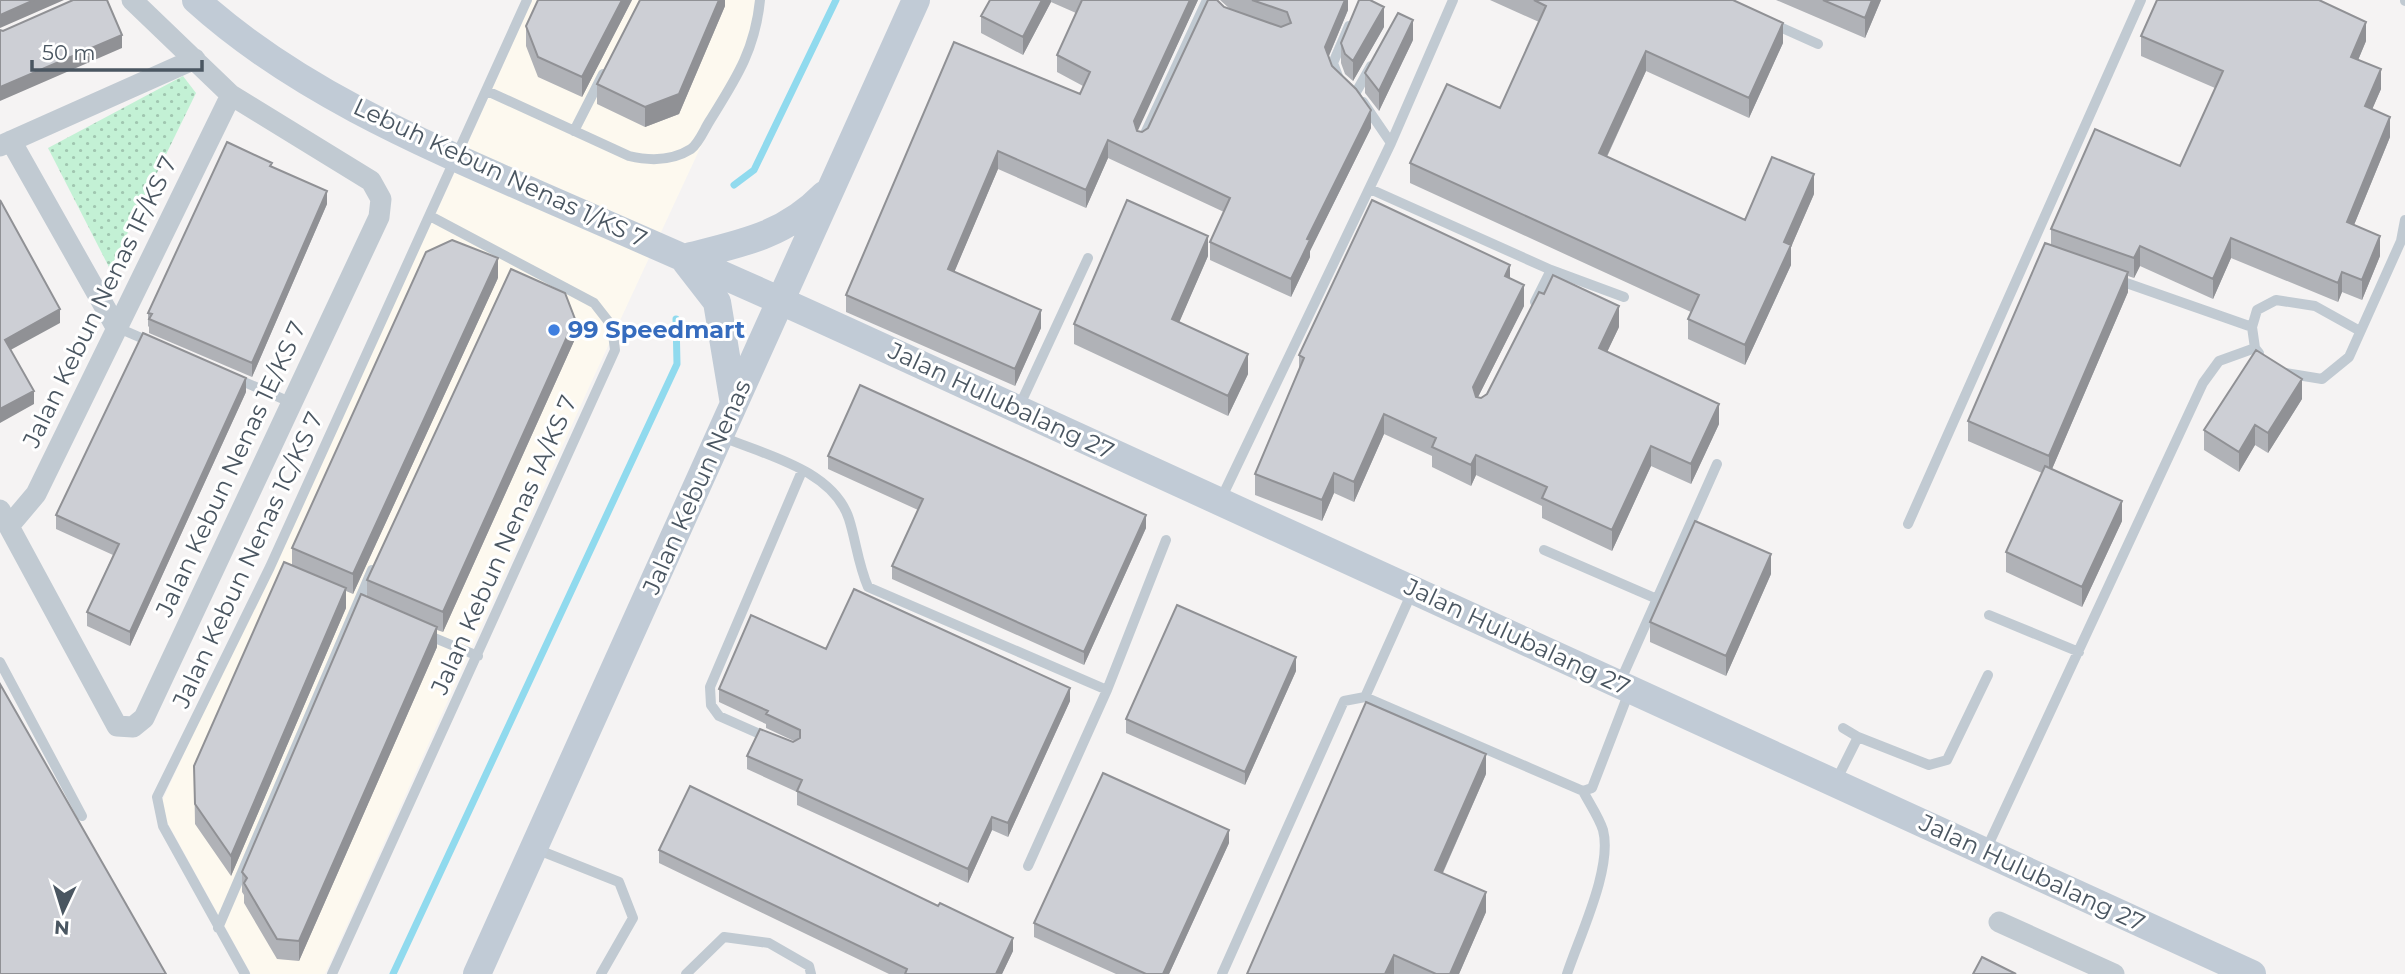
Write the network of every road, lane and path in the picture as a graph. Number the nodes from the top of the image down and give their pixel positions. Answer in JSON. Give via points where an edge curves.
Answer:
{"nodes":[{"id":1,"x":132,"y":0,"type":"edge"},
{"id":2,"x":196,"y":0,"type":"edge"},
{"id":3,"x":527,"y":0,"type":"edge"},
{"id":4,"x":760,"y":0,"type":"edge"},
{"id":5,"x":916,"y":0,"type":"edge"},
{"id":6,"x":1208,"y":0,"type":"edge"},
{"id":7,"x":1453,"y":0,"type":"edge"},
{"id":8,"x":2141,"y":0,"type":"edge"},
{"id":9,"x":1219,"y":9,"type":"edge"},
{"id":10,"x":1353,"y":16,"type":"edge"},
{"id":11,"x":1755,"y":16,"type":"edge"},
{"id":12,"x":1818,"y":44,"type":"dead end"},
{"id":13,"x":1378,"y":53,"type":"edge"},
{"id":14,"x":195,"y":59,"type":"junction"},
{"id":15,"x":610,"y":60,"type":"edge"},
{"id":16,"x":487,"y":91,"type":"junction"},
{"id":17,"x":1355,"y":94,"type":"junction"},
{"id":18,"x":231,"y":95,"type":"junction"},
{"id":19,"x":574,"y":131,"type":"junction"},
{"id":20,"x":1141,"y":142,"type":"edge"},
{"id":21,"x":6,"y":143,"type":"edge"},
{"id":22,"x":1391,"y":143,"type":"junction"},
{"id":23,"x":456,"y":158,"type":"junction"},
{"id":24,"x":832,"y":187,"type":"junction"},
{"id":25,"x":1370,"y":189,"type":"junction"},
{"id":26,"x":430,"y":216,"type":"junction"},
{"id":27,"x":2405,"y":220,"type":"edge"},
{"id":28,"x":2030,"y":250,"type":"junction"},
{"id":29,"x":2043,"y":254,"type":"edge"},
{"id":30,"x":1088,"y":258,"type":"dead end"},
{"id":31,"x":515,"y":261,"type":"junction"},
{"id":32,"x":697,"y":264,"type":"junction"},
{"id":33,"x":1551,"y":270,"type":"junction"},
{"id":34,"x":509,"y":273,"type":"edge"},
{"id":35,"x":2109,"y":277,"type":"edge"},
{"id":36,"x":1624,"y":297,"type":"dead end"},
{"id":37,"x":782,"y":301,"type":"junction"},
{"id":38,"x":1527,"y":317,"type":"edge"},
{"id":39,"x":116,"y":327,"type":"junction"},
{"id":40,"x":2252,"y":327,"type":"junction"},
{"id":41,"x":2360,"y":331,"type":"junction"},
{"id":42,"x":166,"y":348,"type":"edge"},
{"id":43,"x":2255,"y":348,"type":"junction"},
{"id":44,"x":2268,"y":364,"type":"edge"},
{"id":45,"x":2278,"y":369,"type":"edge"},
{"id":46,"x":228,"y":375,"type":"edge"},
{"id":47,"x":290,"y":402,"type":"junction"},
{"id":48,"x":734,"y":404,"type":"junction"},
{"id":49,"x":1018,"y":409,"type":"junction"},
{"id":50,"x":720,"y":436,"type":"junction"},
{"id":51,"x":1717,"y":464,"type":"dead end"},
{"id":52,"x":802,"y":471,"type":"junction"},
{"id":53,"x":1219,"y":501,"type":"junction"},
{"id":54,"x":4,"y":518,"type":"edge"},
{"id":55,"x":1908,"y":524,"type":"dead end"},
{"id":56,"x":1166,"y":540,"type":"dead end"},
{"id":57,"x":1544,"y":550,"type":"dead end"},
{"id":58,"x":379,"y":556,"type":"edge"},
{"id":59,"x":270,"y":567,"type":"junction"},
{"id":60,"x":283,"y":572,"type":"edge"},
{"id":61,"x":1413,"y":590,"type":"junction"},
{"id":62,"x":344,"y":599,"type":"edge"},
{"id":63,"x":1657,"y":599,"type":"junction"},
{"id":64,"x":356,"y":605,"type":"junction"},
{"id":65,"x":368,"y":610,"type":"edge"},
{"id":66,"x":1989,"y":615,"type":"dead end"},
{"id":67,"x":417,"y":631,"type":"edge"},
{"id":68,"x":2079,"y":652,"type":"junction"},
{"id":69,"x":478,"y":656,"type":"junction"},
{"id":70,"x":0,"y":662,"type":"edge"},
{"id":71,"x":1988,"y":675,"type":"dead end"},
{"id":72,"x":1625,"y":687,"type":"junction"},
{"id":73,"x":1107,"y":690,"type":"junction"},
{"id":74,"x":1365,"y":696,"type":"junction"},
{"id":75,"x":1843,"y":728,"type":"dead end"},
{"id":76,"x":1858,"y":737,"type":"junction"},
{"id":77,"x":780,"y":743,"type":"edge"},
{"id":78,"x":1835,"y":783,"type":"junction"},
{"id":79,"x":1583,"y":791,"type":"junction"},
{"id":80,"x":82,"y":816,"type":"dead end"},
{"id":81,"x":534,"y":848,"type":"junction"},
{"id":82,"x":1985,"y":852,"type":"junction"},
{"id":83,"x":1028,"y":866,"type":"dead end"},
{"id":84,"x":1999,"y":922,"type":"dead end"},
{"id":85,"x":218,"y":928,"type":"junction"},
{"id":86,"x":245,"y":974,"type":"edge"},
{"id":87,"x":332,"y":974,"type":"edge"},
{"id":88,"x":477,"y":974,"type":"edge"},
{"id":89,"x":601,"y":974,"type":"edge"},
{"id":90,"x":686,"y":974,"type":"edge"},
{"id":91,"x":811,"y":974,"type":"edge"},
{"id":92,"x":1222,"y":974,"type":"edge"},
{"id":93,"x":1567,"y":974,"type":"edge"},
{"id":94,"x":2114,"y":974,"type":"edge"},
{"id":95,"x":2252,"y":974,"type":"edge"}],
"edges":[{"from":1,"to":14,"type":"street"},
{"from":2,"to":23,"type":"street","name":"Lebuh Kebun Nenas 1/KS 7","via":[[241,38],[292,71]]},
{"from":3,"to":16,"type":"lane","name":"Jalan Kebun Nenas 1C/KS 7"},
{"from":4,"to":19,"type":"lane","via":[[758,28],[746,64],[693,148],[670,158],[647,160]]},
{"from":5,"to":24,"type":"street","name":"Jalan Kebun Nenas"},
{"from":6,"to":9,"type":"lane"},
{"from":6,"to":20,"type":"lane"},
{"from":7,"to":22,"type":"lane"},
{"from":8,"to":28,"type":"lane"},
{"from":10,"to":17,"type":"lane","via":[[1333,63],[1338,78]]},
{"from":11,"to":12,"type":"lane"},
{"from":13,"to":17,"type":"lane"},
{"from":14,"to":18,"type":"street"},
{"from":14,"to":21,"type":"street"},
{"from":15,"to":19,"type":"lane"},
{"from":16,"to":19,"type":"lane"},
{"from":16,"to":23,"type":"lane","name":"Jalan Kebun Nenas 1C/KS 7"},
{"from":17,"to":22,"type":"lane"},
{"from":18,"to":39,"type":"street","name":"Jalan Kebun Nenas 1F/KS 7"},
{"from":18,"to":47,"type":"street","name":"Jalan Kebun Nenas 1E/KS 7","via":[[371,181],[380,199],[379,216]]},
{"from":21,"to":39,"type":"street"},
{"from":22,"to":25,"type":"lane"},
{"from":23,"to":26,"type":"lane","name":"Jalan Kebun Nenas 1C/KS 7"},
{"from":23,"to":32,"type":"street","name":"Lebuh Kebun Nenas 1/KS 7"},
{"from":24,"to":32,"type":"street","via":[[806,214],[758,240]]},
{"from":24,"to":37,"type":"street","name":"Jalan Kebun Nenas"},
{"from":25,"to":33,"type":"lane"},
{"from":25,"to":53,"type":"lane"},
{"from":26,"to":31,"type":"lane","name":"Jalan Kebun Nenas 1A/KS 7"},
{"from":26,"to":59,"type":"lane","name":"Jalan Kebun Nenas 1C/KS 7"},
{"from":27,"to":41,"type":"lane","via":[[2401,241]]},
{"from":28,"to":29,"type":"lane"},
{"from":28,"to":55,"type":"lane"},
{"from":30,"to":49,"type":"lane"},
{"from":31,"to":34,"type":"lane"},
{"from":31,"to":69,"type":"lane","name":"Jalan Kebun Nenas 1A/KS 7","via":[[594,303],[612,326],[615,350]]},
{"from":32,"to":37,"type":"street","name":"Lebuh Kebun Nenas 1/KS 7"},
{"from":32,"to":48,"type":"street","via":[[717,302]]},
{"from":33,"to":36,"type":"lane"},
{"from":33,"to":38,"type":"lane"},
{"from":35,"to":40,"type":"lane"},
{"from":37,"to":48,"type":"street","name":"Jalan Kebun Nenas"},
{"from":37,"to":49,"type":"street","name":"Jalan Hulubalang 27"},
{"from":39,"to":42,"type":"lane"},
{"from":39,"to":54,"type":"street","name":"Jalan Kebun Nenas 1F/KS 7","via":[[36,494]]},
{"from":40,"to":41,"type":"lane","via":[[2257,310],[2276,300],[2315,306]]},
{"from":40,"to":43,"type":"lane"},
{"from":41,"to":45,"type":"lane","via":[[2349,356],[2322,379]]},
{"from":43,"to":44,"type":"lane"},
{"from":43,"to":68,"type":"lane","via":[[2210,369]]},
{"from":46,"to":47,"type":"lane"},
{"from":47,"to":54,"type":"street","name":"Jalan Kebun Nenas 1E/KS 7","via":[[144,718],[133,727],[117,726]]},
{"from":48,"to":50,"type":"street","name":"Jalan Kebun Nenas"},
{"from":49,"to":53,"type":"street","name":"Jalan Hulubalang 27"},
{"from":50,"to":52,"type":"lane"},
{"from":50,"to":81,"type":"street","name":"Jalan Kebun Nenas"},
{"from":51,"to":63,"type":"lane"},
{"from":52,"to":73,"type":"lane","via":[[825,483],[848,516],[868,587]]},
{"from":52,"to":77,"type":"lane","via":[[710,687],[711,705],[719,716]]},
{"from":53,"to":61,"type":"street","name":"Jalan Hulubalang 27"},
{"from":56,"to":73,"type":"lane"},
{"from":57,"to":63,"type":"lane"},
{"from":58,"to":64,"type":"lane"},
{"from":59,"to":60,"type":"lane"},
{"from":59,"to":85,"type":"lane","name":"Jalan Kebun Nenas 1C/KS 7","via":[[158,797],[163,826]]},
{"from":61,"to":72,"type":"street","name":"Jalan Hulubalang 27"},
{"from":61,"to":74,"type":"lane"},
{"from":62,"to":64,"type":"lane"},
{"from":63,"to":72,"type":"lane"},
{"from":64,"to":65,"type":"lane"},
{"from":64,"to":85,"type":"lane"},
{"from":66,"to":68,"type":"lane"},
{"from":67,"to":69,"type":"lane"},
{"from":68,"to":82,"type":"lane"},
{"from":69,"to":87,"type":"lane","name":"Jalan Kebun Nenas 1A/KS 7"},
{"from":70,"to":80,"type":"lane"},
{"from":71,"to":76,"type":"lane","via":[[1947,760],[1929,765]]},
{"from":72,"to":78,"type":"street","name":"Jalan Hulubalang 27"},
{"from":72,"to":79,"type":"lane","via":[[1592,788]]},
{"from":73,"to":83,"type":"lane"},
{"from":74,"to":79,"type":"lane"},
{"from":74,"to":92,"type":"lane","via":[[1343,701]]},
{"from":75,"to":76,"type":"lane"},
{"from":76,"to":78,"type":"lane"},
{"from":78,"to":82,"type":"street","name":"Jalan Hulubalang 27"},
{"from":79,"to":93,"type":"lane","via":[[1602,829],[1605,848]]},
{"from":81,"to":88,"type":"street","name":"Jalan Kebun Nenas"},
{"from":81,"to":89,"type":"lane","via":[[619,882],[633,918]]},
{"from":82,"to":95,"type":"street","name":"Jalan Hulubalang 27"},
{"from":84,"to":94,"type":"street"},
{"from":85,"to":86,"type":"lane","name":"Jalan Kebun Nenas 1C/KS 7"},
{"from":90,"to":91,"type":"lane","via":[[724,937],[769,943],[808,965]]}]}
